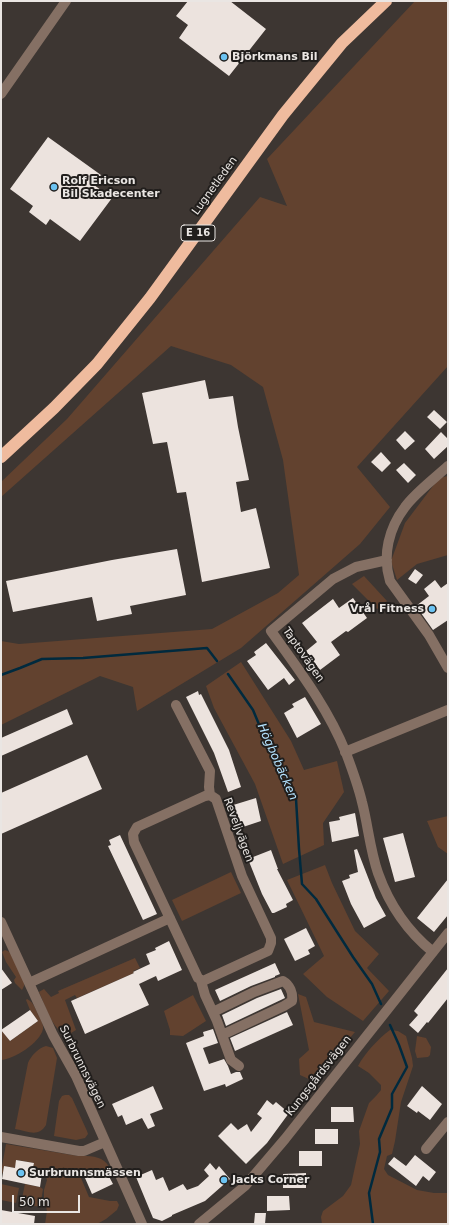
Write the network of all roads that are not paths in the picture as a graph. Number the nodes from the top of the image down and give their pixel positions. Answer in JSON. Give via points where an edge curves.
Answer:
{"nodes":[{"id":1,"x":66,"y":1,"type":"edge"},
{"id":2,"x":386,"y":1,"type":"edge"},
{"id":3,"x":1,"y":94,"type":"edge"},
{"id":4,"x":1,"y":458,"type":"edge"},
{"id":5,"x":448,"y":466,"type":"edge"},
{"id":6,"x":387,"y":560,"type":"junction"},
{"id":7,"x":448,"y":668,"type":"edge"},
{"id":8,"x":176,"y":705,"type":"dead end"},
{"id":9,"x":448,"y":710,"type":"edge"},
{"id":10,"x":345,"y":752,"type":"junction"},
{"id":11,"x":210,"y":795,"type":"junction"},
{"id":12,"x":170,"y":918,"type":"junction"},
{"id":13,"x":1,"y":922,"type":"edge"},
{"id":14,"x":448,"y":933,"type":"edge"},
{"id":15,"x":433,"y":952,"type":"junction"},
{"id":16,"x":201,"y":981,"type":"junction"},
{"id":17,"x":29,"y":984,"type":"junction"},
{"id":18,"x":213,"y":1012,"type":"junction"},
{"id":19,"x":222,"y":1035,"type":"junction"},
{"id":20,"x":239,"y":1066,"type":"dead end"},
{"id":21,"x":448,"y":1122,"type":"edge"},
{"id":22,"x":1,"y":1137,"type":"edge"},
{"id":23,"x":105,"y":1142,"type":"junction"},
{"id":24,"x":426,"y":1149,"type":"dead end"},
{"id":25,"x":142,"y":1224,"type":"edge"},
{"id":26,"x":199,"y":1224,"type":"edge"}],
"edges":[{"from":1,"to":3,"type":"street"},
{"from":2,"to":4,"type":"highway","name":"Lugnetleden","number":"E 16","via":[[342,43],[283,115],[150,298],[97,364]]},
{"from":5,"to":6,"type":"street","via":[[406,506],[395,523],[388,544]]},
{"from":6,"to":7,"type":"street","via":[[390,580],[429,635]]},
{"from":6,"to":10,"type":"street","name":"Taptovägen","via":[[353,568],[332,579],[271,631],[320,701]]},
{"from":8,"to":11,"type":"street","via":[[210,771]]},
{"from":9,"to":10,"type":"street"},
{"from":10,"to":15,"type":"street","name":"Taptovägen","via":[[362,801],[372,855],[385,889],[400,918]]},
{"from":11,"to":12,"type":"street","name":"Reveljvägen","via":[[137,827],[133,834],[134,842]]},
{"from":11,"to":16,"type":"street","name":"Reveljvägen","via":[[216,799],[242,876],[271,943],[268,951]]},
{"from":12,"to":16,"type":"street","name":"Reveljvägen"},
{"from":12,"to":17,"type":"street"},
{"from":13,"to":17,"type":"street","name":"Surbrunnsvägen"},
{"from":14,"to":15,"type":"street","name":"Kungsgårdsvägen"},
{"from":15,"to":26,"type":"street","name":"Kungsgårdsvägen","via":[[285,1140],[245,1186]]},
{"from":16,"to":18,"type":"street","name":"Reveljvägen"},
{"from":17,"to":23,"type":"street","name":"Surbrunnsvägen","via":[[52,1035],[76,1076]]},
{"from":18,"to":19,"type":"street","name":"Reveljvägen"},
{"from":18,"to":19,"type":"street","via":[[283,981],[287,983],[293,995],[292,1001],[284,1006]]},
{"from":19,"to":20,"type":"street","name":"Reveljvägen","via":[[231,1060]]},
{"from":21,"to":24,"type":"street"},
{"from":22,"to":23,"type":"street","via":[[79,1151]]},
{"from":23,"to":25,"type":"street","name":"Surbrunnsvägen"}]}
